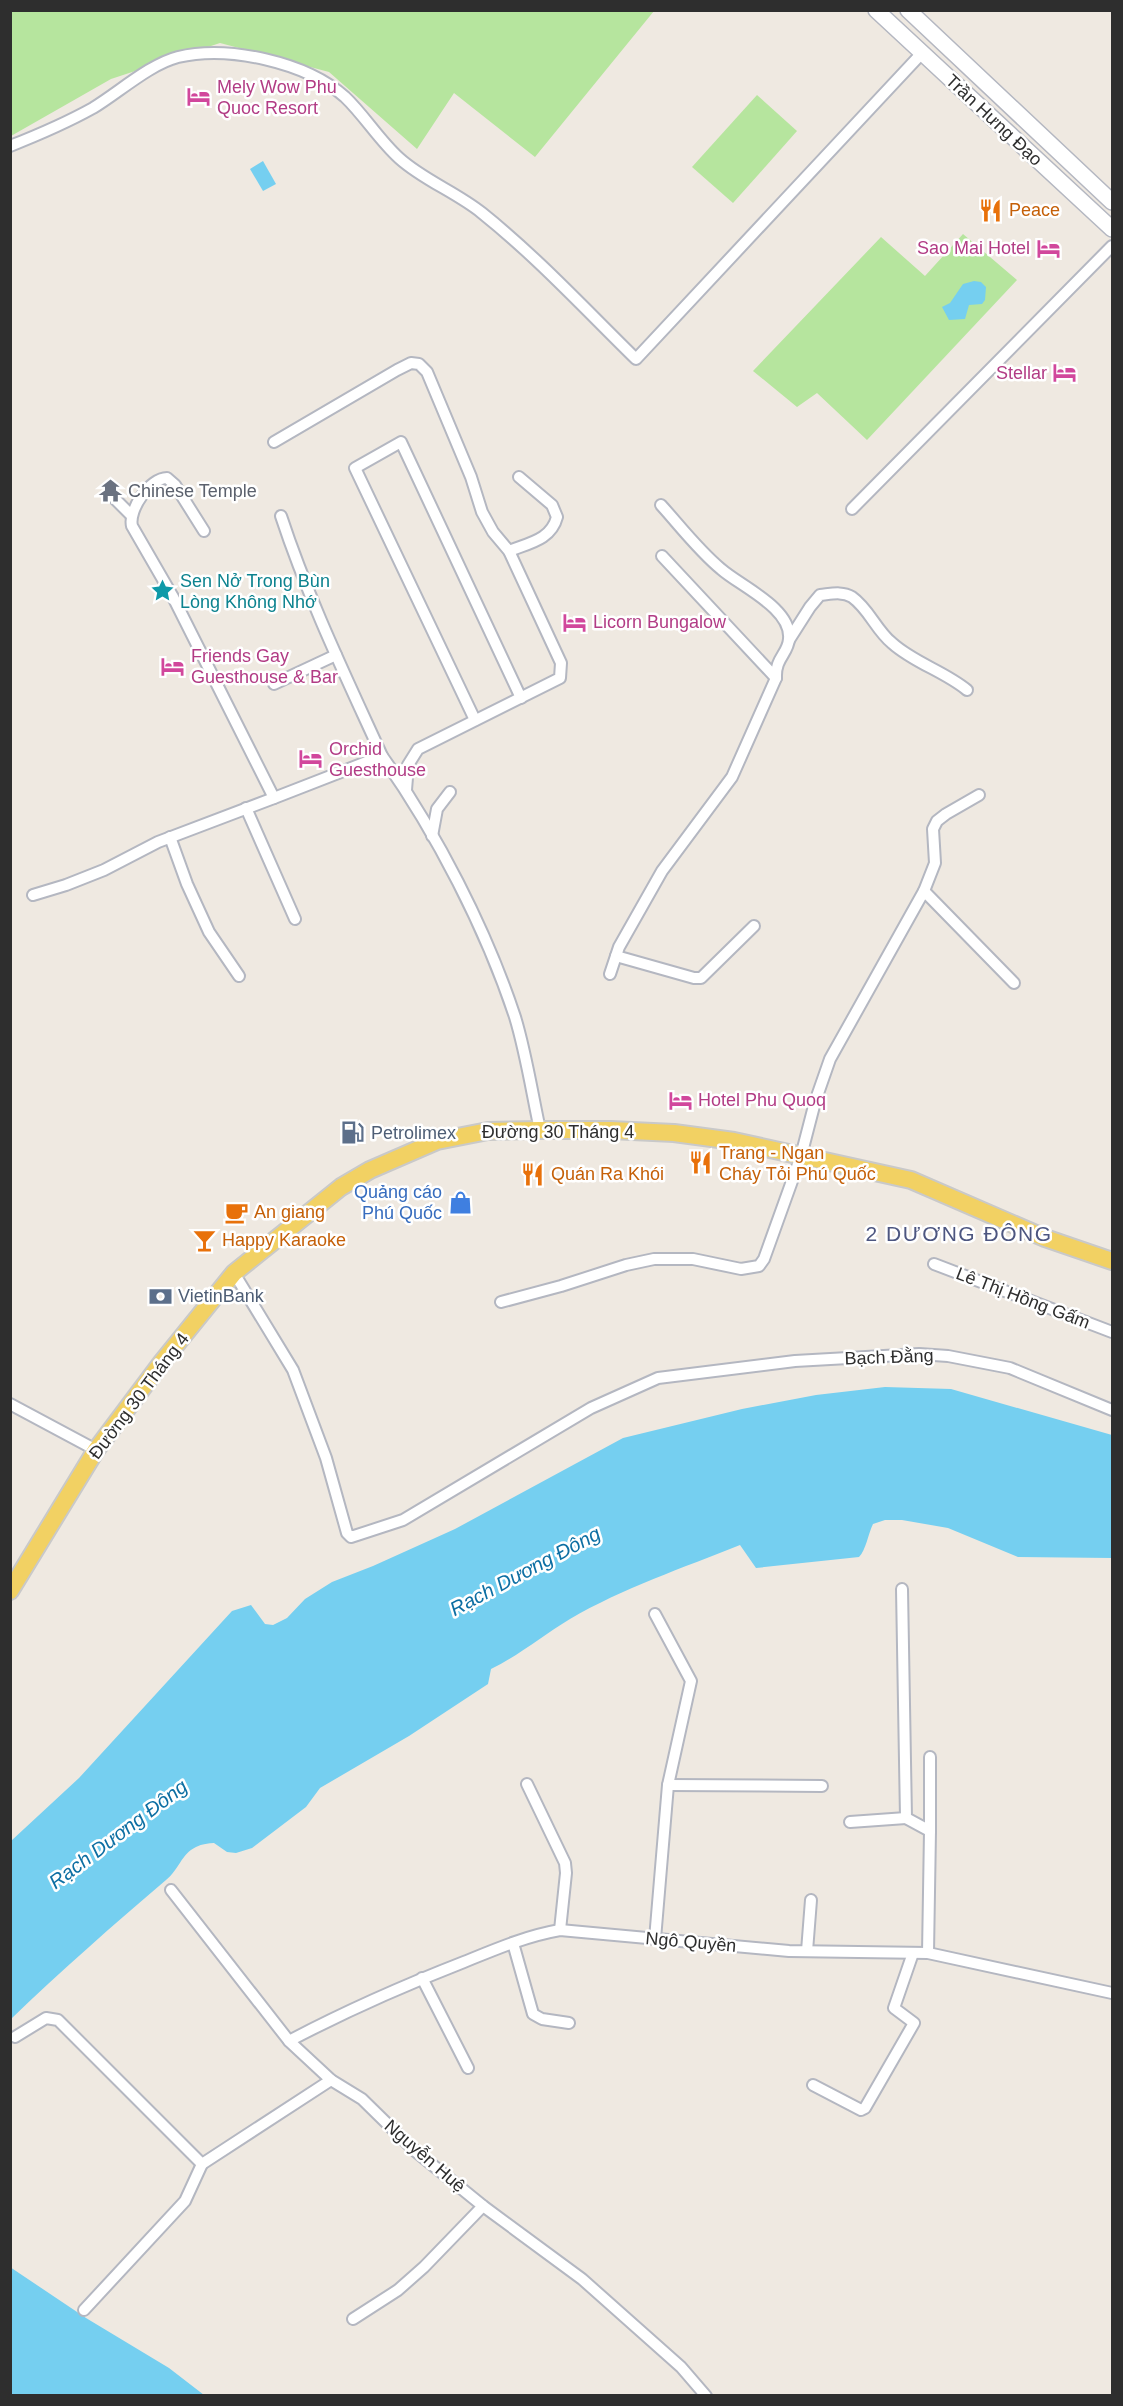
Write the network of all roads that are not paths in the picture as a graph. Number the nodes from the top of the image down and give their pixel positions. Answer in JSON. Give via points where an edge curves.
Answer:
{"nodes":[{"id":1,"x":876,"y":10,"type":"edge"},
{"id":2,"x":908,"y":10,"type":"edge"},
{"id":3,"x":922,"y":53,"type":"junction"},
{"id":4,"x":10,"y":146,"type":"edge"},
{"id":5,"x":1113,"y":202,"type":"edge"},
{"id":6,"x":1113,"y":229,"type":"edge"},
{"id":7,"x":1113,"y":246,"type":"edge"},
{"id":8,"x":274,"y":442,"type":"dead end"},
{"id":9,"x":519,"y":477,"type":"dead end"},
{"id":10,"x":111,"y":495,"type":"dead end"},
{"id":11,"x":661,"y":505,"type":"dead end"},
{"id":12,"x":852,"y":509,"type":"dead end"},
{"id":13,"x":132,"y":515,"type":"junction"},
{"id":14,"x":281,"y":516,"type":"dead end"},
{"id":15,"x":204,"y":531,"type":"dead end"},
{"id":16,"x":509,"y":551,"type":"junction"},
{"id":17,"x":662,"y":556,"type":"dead end"},
{"id":18,"x":789,"y":640,"type":"junction"},
{"id":19,"x":336,"y":655,"type":"junction"},
{"id":20,"x":776,"y":678,"type":"junction"},
{"id":21,"x":274,"y":684,"type":"dead end"},
{"id":22,"x":967,"y":690,"type":"dead end"},
{"id":23,"x":521,"y":698,"type":"junction"},
{"id":24,"x":474,"y":720,"type":"junction"},
{"id":25,"x":382,"y":756,"type":"junction"},
{"id":26,"x":406,"y":790,"type":"junction"},
{"id":27,"x":450,"y":792,"type":"dead end"},
{"id":28,"x":979,"y":795,"type":"dead end"},
{"id":29,"x":274,"y":798,"type":"junction"},
{"id":30,"x":246,"y":808,"type":"junction"},
{"id":31,"x":432,"y":836,"type":"junction"},
{"id":32,"x":170,"y":837,"type":"junction"},
{"id":33,"x":924,"y":891,"type":"junction"},
{"id":34,"x":33,"y":895,"type":"dead end"},
{"id":35,"x":296,"y":919,"type":"dead end"},
{"id":36,"x":754,"y":926,"type":"dead end"},
{"id":37,"x":616,"y":956,"type":"junction"},
{"id":38,"x":610,"y":974,"type":"dead end"},
{"id":39,"x":239,"y":976,"type":"dead end"},
{"id":40,"x":1014,"y":983,"type":"dead end"},
{"id":41,"x":540,"y":1130,"type":"junction"},
{"id":42,"x":801,"y":1156,"type":"junction"},
{"id":43,"x":1113,"y":1261,"type":"edge"},
{"id":44,"x":934,"y":1264,"type":"dead end"},
{"id":45,"x":234,"y":1273,"type":"junction"},
{"id":46,"x":501,"y":1302,"type":"dead end"},
{"id":47,"x":1113,"y":1332,"type":"edge"},
{"id":48,"x":10,"y":1404,"type":"edge"},
{"id":49,"x":1113,"y":1410,"type":"edge"},
{"id":50,"x":96,"y":1450,"type":"junction"},
{"id":51,"x":902,"y":1589,"type":"dead end"},
{"id":52,"x":10,"y":1591,"type":"edge"},
{"id":53,"x":655,"y":1614,"type":"dead end"},
{"id":54,"x":930,"y":1756,"type":"dead end"},
{"id":55,"x":527,"y":1784,"type":"dead end"},
{"id":56,"x":668,"y":1785,"type":"junction"},
{"id":57,"x":822,"y":1786,"type":"dead end"},
{"id":58,"x":906,"y":1818,"type":"junction"},
{"id":59,"x":850,"y":1822,"type":"dead end"},
{"id":60,"x":930,"y":1831,"type":"junction"},
{"id":61,"x":171,"y":1890,"type":"dead end"},
{"id":62,"x":811,"y":1900,"type":"dead end"},
{"id":63,"x":560,"y":1930,"type":"junction"},
{"id":64,"x":655,"y":1939,"type":"junction"},
{"id":65,"x":513,"y":1943,"type":"junction"},
{"id":66,"x":807,"y":1951,"type":"junction"},
{"id":67,"x":913,"y":1953,"type":"junction"},
{"id":68,"x":928,"y":1953,"type":"junction"},
{"id":69,"x":422,"y":1978,"type":"junction"},
{"id":70,"x":1113,"y":1994,"type":"edge"},
{"id":71,"x":569,"y":2023,"type":"dead end"},
{"id":72,"x":15,"y":2037,"type":"dead end"},
{"id":73,"x":289,"y":2041,"type":"junction"},
{"id":74,"x":468,"y":2068,"type":"dead end"},
{"id":75,"x":331,"y":2080,"type":"junction"},
{"id":76,"x":813,"y":2085,"type":"dead end"},
{"id":77,"x":202,"y":2164,"type":"junction"},
{"id":78,"x":483,"y":2206,"type":"junction"},
{"id":79,"x":84,"y":2310,"type":"dead end"},
{"id":80,"x":353,"y":2319,"type":"dead end"},
{"id":81,"x":704,"y":2392,"type":"edge"},
{"id":82,"x":690,"y":2396,"type":"edge"}],
"edges":[{"from":1,"to":3,"type":"main road","name":"Trần Hưng Đạo"},
{"from":2,"to":5,"type":"main road","name":"Trần Hưng Đạo"},
{"from":3,"to":4,"type":"street","via":[[636,359],[480,211],[399,158],[345,97],[318,77],[287,65],[252,56],[178,57],[93,108]]},
{"from":3,"to":6,"type":"main road","name":"Trần Hưng Đạo"},
{"from":7,"to":12,"type":"street"},
{"from":8,"to":16,"type":"street","via":[[397,370],[411,363],[419,364],[427,372],[482,512]]},
{"from":9,"to":16,"type":"street","via":[[552,505],[557,517],[551,532],[544,537]]},
{"from":10,"to":13,"type":"street"},
{"from":11,"to":18,"type":"street","via":[[721,570],[779,612]]},
{"from":13,"to":15,"type":"street","via":[[157,480],[167,478]]},
{"from":13,"to":29,"type":"street","via":[[132,526],[173,597]]},
{"from":14,"to":19,"type":"street"},
{"from":16,"to":23,"type":"street","via":[[561,663],[560,678]]},
{"from":17,"to":20,"type":"street"},
{"from":18,"to":20,"type":"street","via":[[775,666]]},
{"from":18,"to":22,"type":"street","via":[[820,595],[839,593],[851,597],[868,613],[893,645]]},
{"from":19,"to":21,"type":"street"},
{"from":19,"to":25,"type":"street"},
{"from":20,"to":37,"type":"street","via":[[732,777],[662,871]]},
{"from":23,"to":24,"type":"street"},
{"from":23,"to":24,"type":"street","via":[[401,442],[355,468]]},
{"from":24,"to":26,"type":"street","via":[[418,749],[408,765]]},
{"from":25,"to":26,"type":"street"},
{"from":25,"to":29,"type":"street"},
{"from":26,"to":31,"type":"street"},
{"from":27,"to":31,"type":"street","via":[[437,809]]},
{"from":28,"to":33,"type":"street","via":[[937,821],[933,829],[935,863]]},
{"from":29,"to":30,"type":"street"},
{"from":30,"to":32,"type":"street"},
{"from":30,"to":35,"type":"street"},
{"from":31,"to":41,"type":"street","via":[[487,944],[515,1019]]},
{"from":32,"to":34,"type":"street","via":[[104,870]]},
{"from":32,"to":39,"type":"street","via":[[209,932]]},
{"from":33,"to":40,"type":"street"},
{"from":33,"to":42,"type":"street","via":[[830,1059]]},
{"from":36,"to":37,"type":"street","via":[[701,978]]},
{"from":37,"to":38,"type":"street"},
{"from":41,"to":42,"type":"main road","name":"Đường 30 Tháng 4","via":[[674,1133]]},
{"from":41,"to":45,"type":"main road","name":"Đường 30 Tháng 4","via":[[454,1136],[370,1170],[341,1187]]},
{"from":42,"to":43,"type":"main road","name":"Đường 30 Tháng 4","via":[[911,1180],[1044,1238]]},
{"from":42,"to":46,"type":"street","via":[[759,1266],[741,1269],[693,1259],[654,1259]]},
{"from":44,"to":47,"type":"street","name":"Lê Thị Hồng Gấm"},
{"from":45,"to":49,"type":"street","name":"Bạch Đằng","via":[[293,1370],[351,1537],[403,1520],[591,1408],[658,1378],[795,1361],[948,1356],[1010,1368]]},
{"from":45,"to":50,"type":"main road","name":"Đường 30 Tháng 4"},
{"from":48,"to":50,"type":"street"},
{"from":50,"to":52,"type":"main road","name":"Đường 30 Tháng 4"},
{"from":51,"to":58,"type":"street"},
{"from":53,"to":56,"type":"street","via":[[691,1682]]},
{"from":54,"to":60,"type":"street"},
{"from":55,"to":63,"type":"street","via":[[565,1863]]},
{"from":56,"to":57,"type":"street"},
{"from":56,"to":64,"type":"street"},
{"from":58,"to":59,"type":"street"},
{"from":58,"to":60,"type":"street"},
{"from":60,"to":68,"type":"street"},
{"from":61,"to":73,"type":"street","name":"Nguyễn Huệ"},
{"from":62,"to":66,"type":"street"},
{"from":63,"to":64,"type":"street","name":"Ngô Quyền"},
{"from":63,"to":65,"type":"street","name":"Ngô Quyền"},
{"from":64,"to":66,"type":"street","name":"Ngô Quyền"},
{"from":65,"to":69,"type":"street","name":"Ngô Quyền"},
{"from":65,"to":71,"type":"street","via":[[534,2014]]},
{"from":66,"to":67,"type":"street","name":"Ngô Quyền"},
{"from":67,"to":68,"type":"street","name":"Ngô Quyền"},
{"from":67,"to":76,"type":"street","via":[[894,2008],[914,2023],[866,2109]]},
{"from":68,"to":70,"type":"street","name":"Ngô Quyền"},
{"from":69,"to":73,"type":"street","name":"Ngô Quyền"},
{"from":69,"to":74,"type":"street"},
{"from":72,"to":77,"type":"street","via":[[46,2018],[58,2020]]},
{"from":73,"to":75,"type":"street","name":"Nguyễn Huệ"},
{"from":75,"to":77,"type":"street"},
{"from":75,"to":78,"type":"street","name":"Nguyễn Huệ","via":[[362,2099],[414,2150]]},
{"from":77,"to":79,"type":"street","via":[[185,2201]]},
{"from":78,"to":80,"type":"street","via":[[416,2275]]},
{"from":78,"to":81,"type":"street","name":"Nguyễn Huệ","via":[[582,2279]]},
{"from":81,"to":82,"type":"street"}]}
